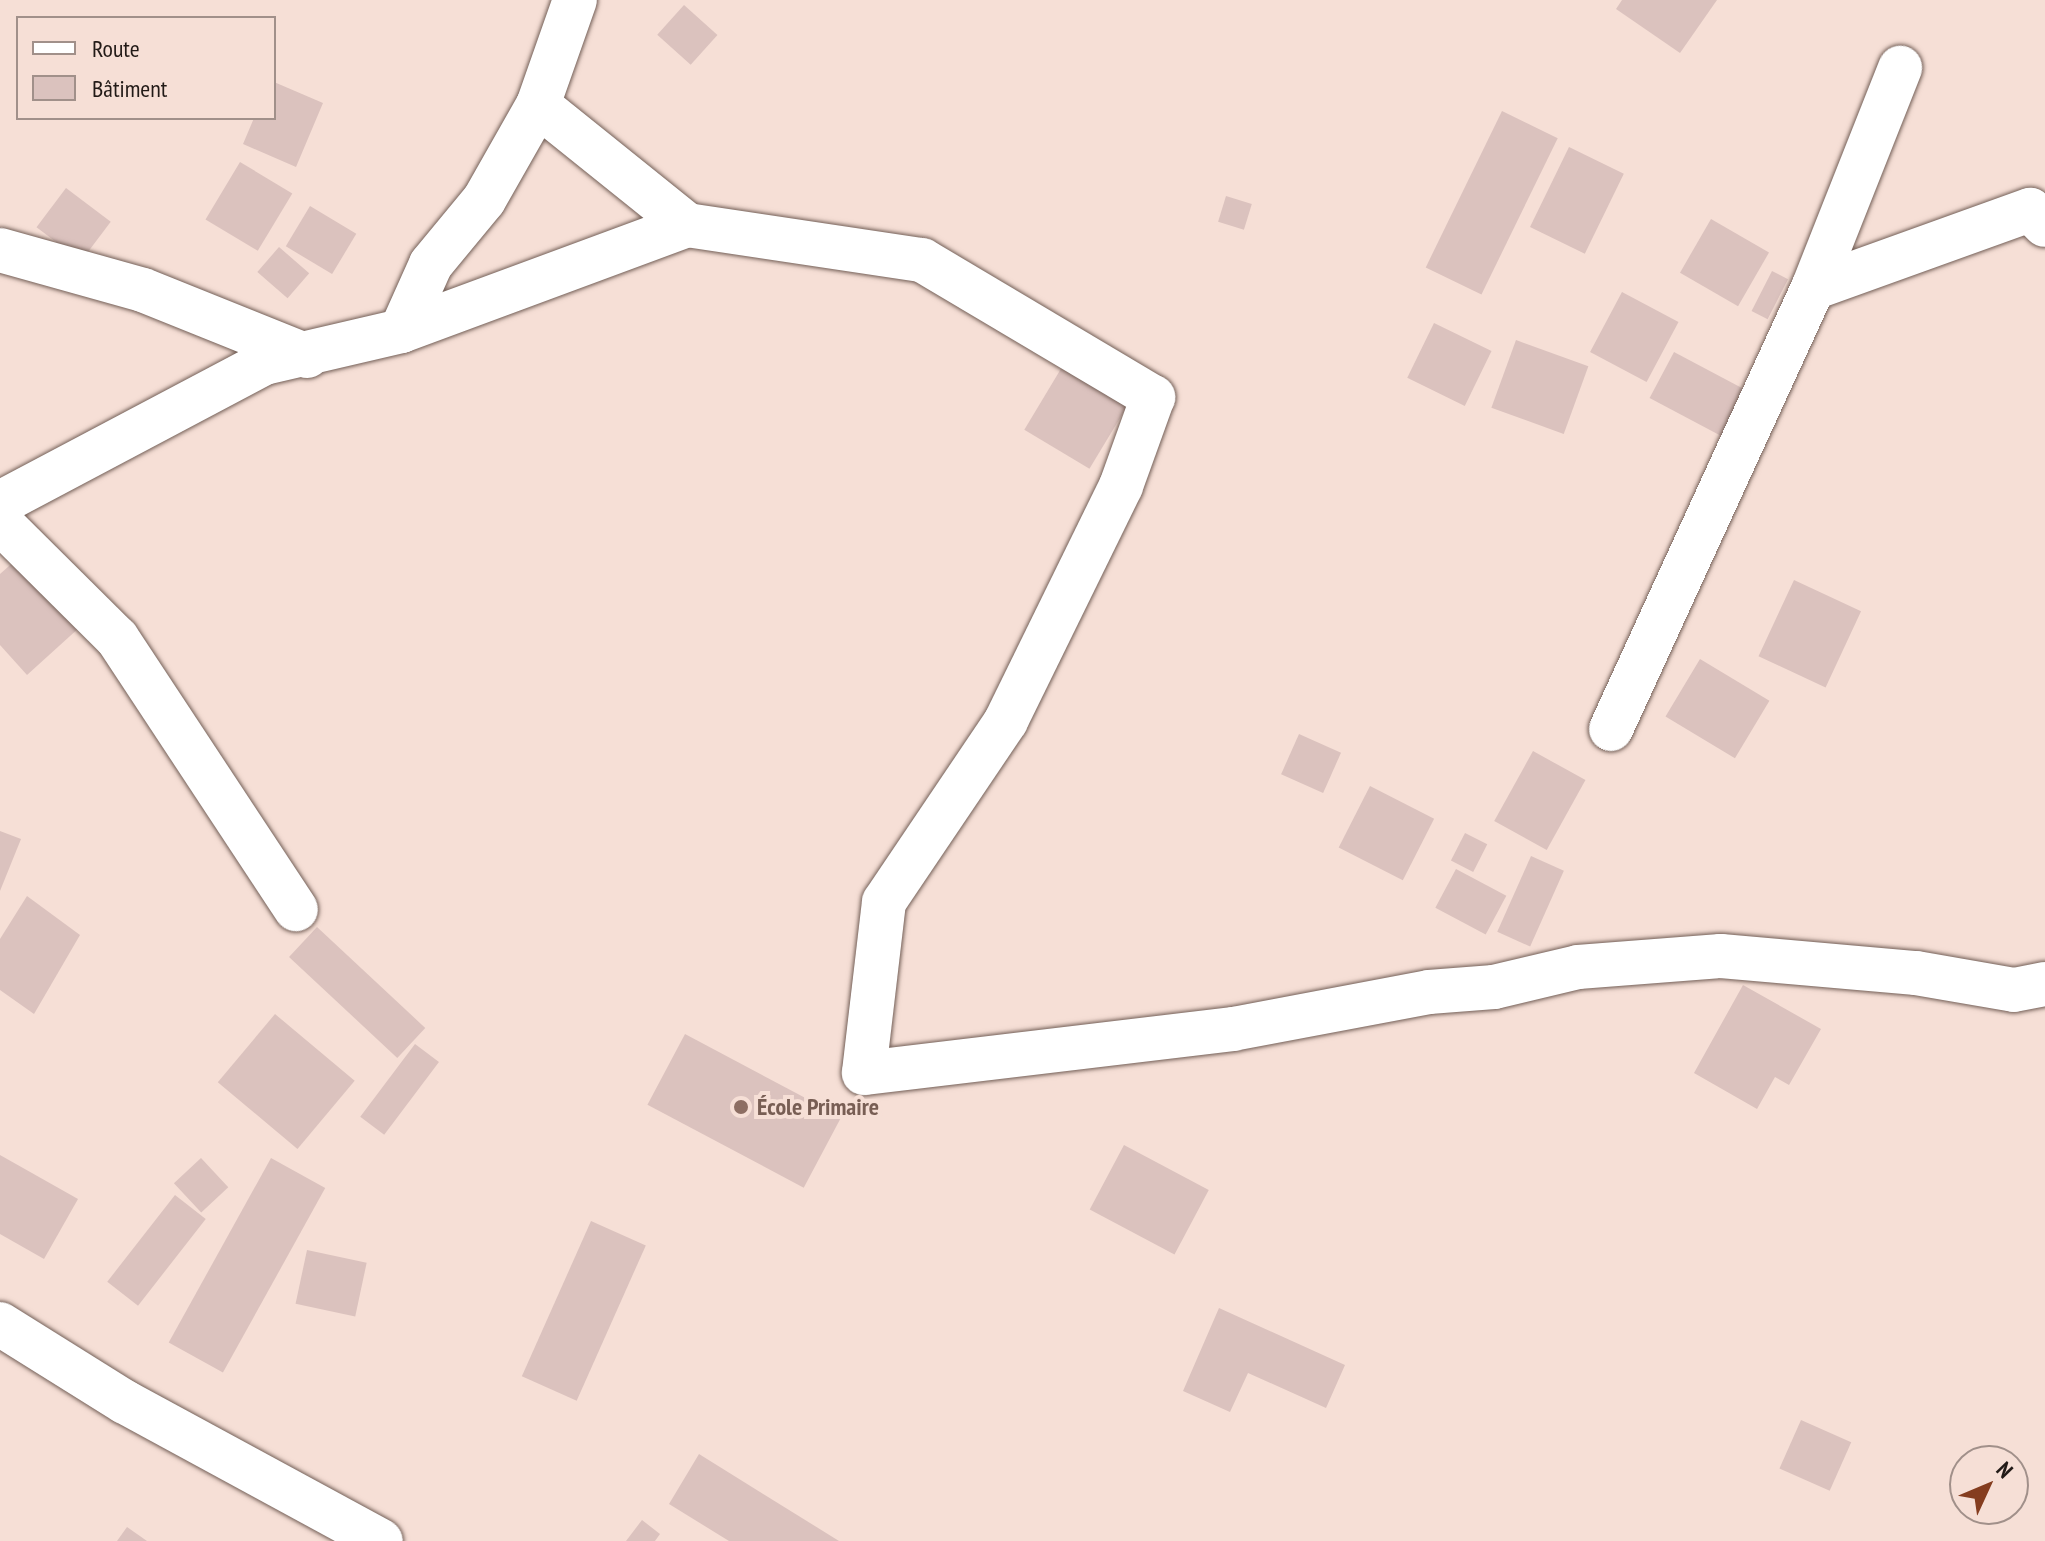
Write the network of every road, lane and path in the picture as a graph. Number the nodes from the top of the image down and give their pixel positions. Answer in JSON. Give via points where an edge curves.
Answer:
{"nodes":[{"id":1,"x":575,"y":0,"type":"edge"},
{"id":2,"x":1900,"y":68,"type":"dead end"},
{"id":3,"x":538,"y":105,"type":"junction"},
{"id":4,"x":687,"y":225,"type":"junction"},
{"id":5,"x":2045,"y":225,"type":"edge"},
{"id":6,"x":0,"y":250,"type":"edge"},
{"id":7,"x":1813,"y":288,"type":"junction"},
{"id":8,"x":401,"y":331,"type":"junction"},
{"id":9,"x":308,"y":356,"type":"junction"},
{"id":10,"x":0,"y":503,"type":"edge"},
{"id":11,"x":0,"y":522,"type":"edge"},
{"id":12,"x":1611,"y":729,"type":"dead end"},
{"id":13,"x":296,"y":909,"type":"dead end"},
{"id":14,"x":2045,"y":984,"type":"edge"},
{"id":15,"x":0,"y":1324,"type":"edge"},
{"id":16,"x":381,"y":1541,"type":"edge"}],
"edges":[{"from":1,"to":3,"type":"street"},
{"from":2,"to":7,"type":"street"},
{"from":3,"to":4,"type":"street"},
{"from":3,"to":8,"type":"street","via":[[484,200],[431,264]]},
{"from":4,"to":8,"type":"street"},
{"from":4,"to":14,"type":"street","via":[[922,260],[1153,397],[1121,486],[1006,721],[884,902],[864,1073],[1233,1029],[1429,992],[1494,987],[1578,967],[1721,956],[1916,973],[2014,990]]},
{"from":5,"to":7,"type":"street","via":[[2030,210]]},
{"from":6,"to":9,"type":"street","via":[[157,295]]},
{"from":7,"to":12,"type":"street"},
{"from":8,"to":9,"type":"street"},
{"from":9,"to":10,"type":"street","via":[[264,363]]},
{"from":11,"to":13,"type":"street","via":[[117,638]]},
{"from":15,"to":16,"type":"street","via":[[125,1402]]}]}
